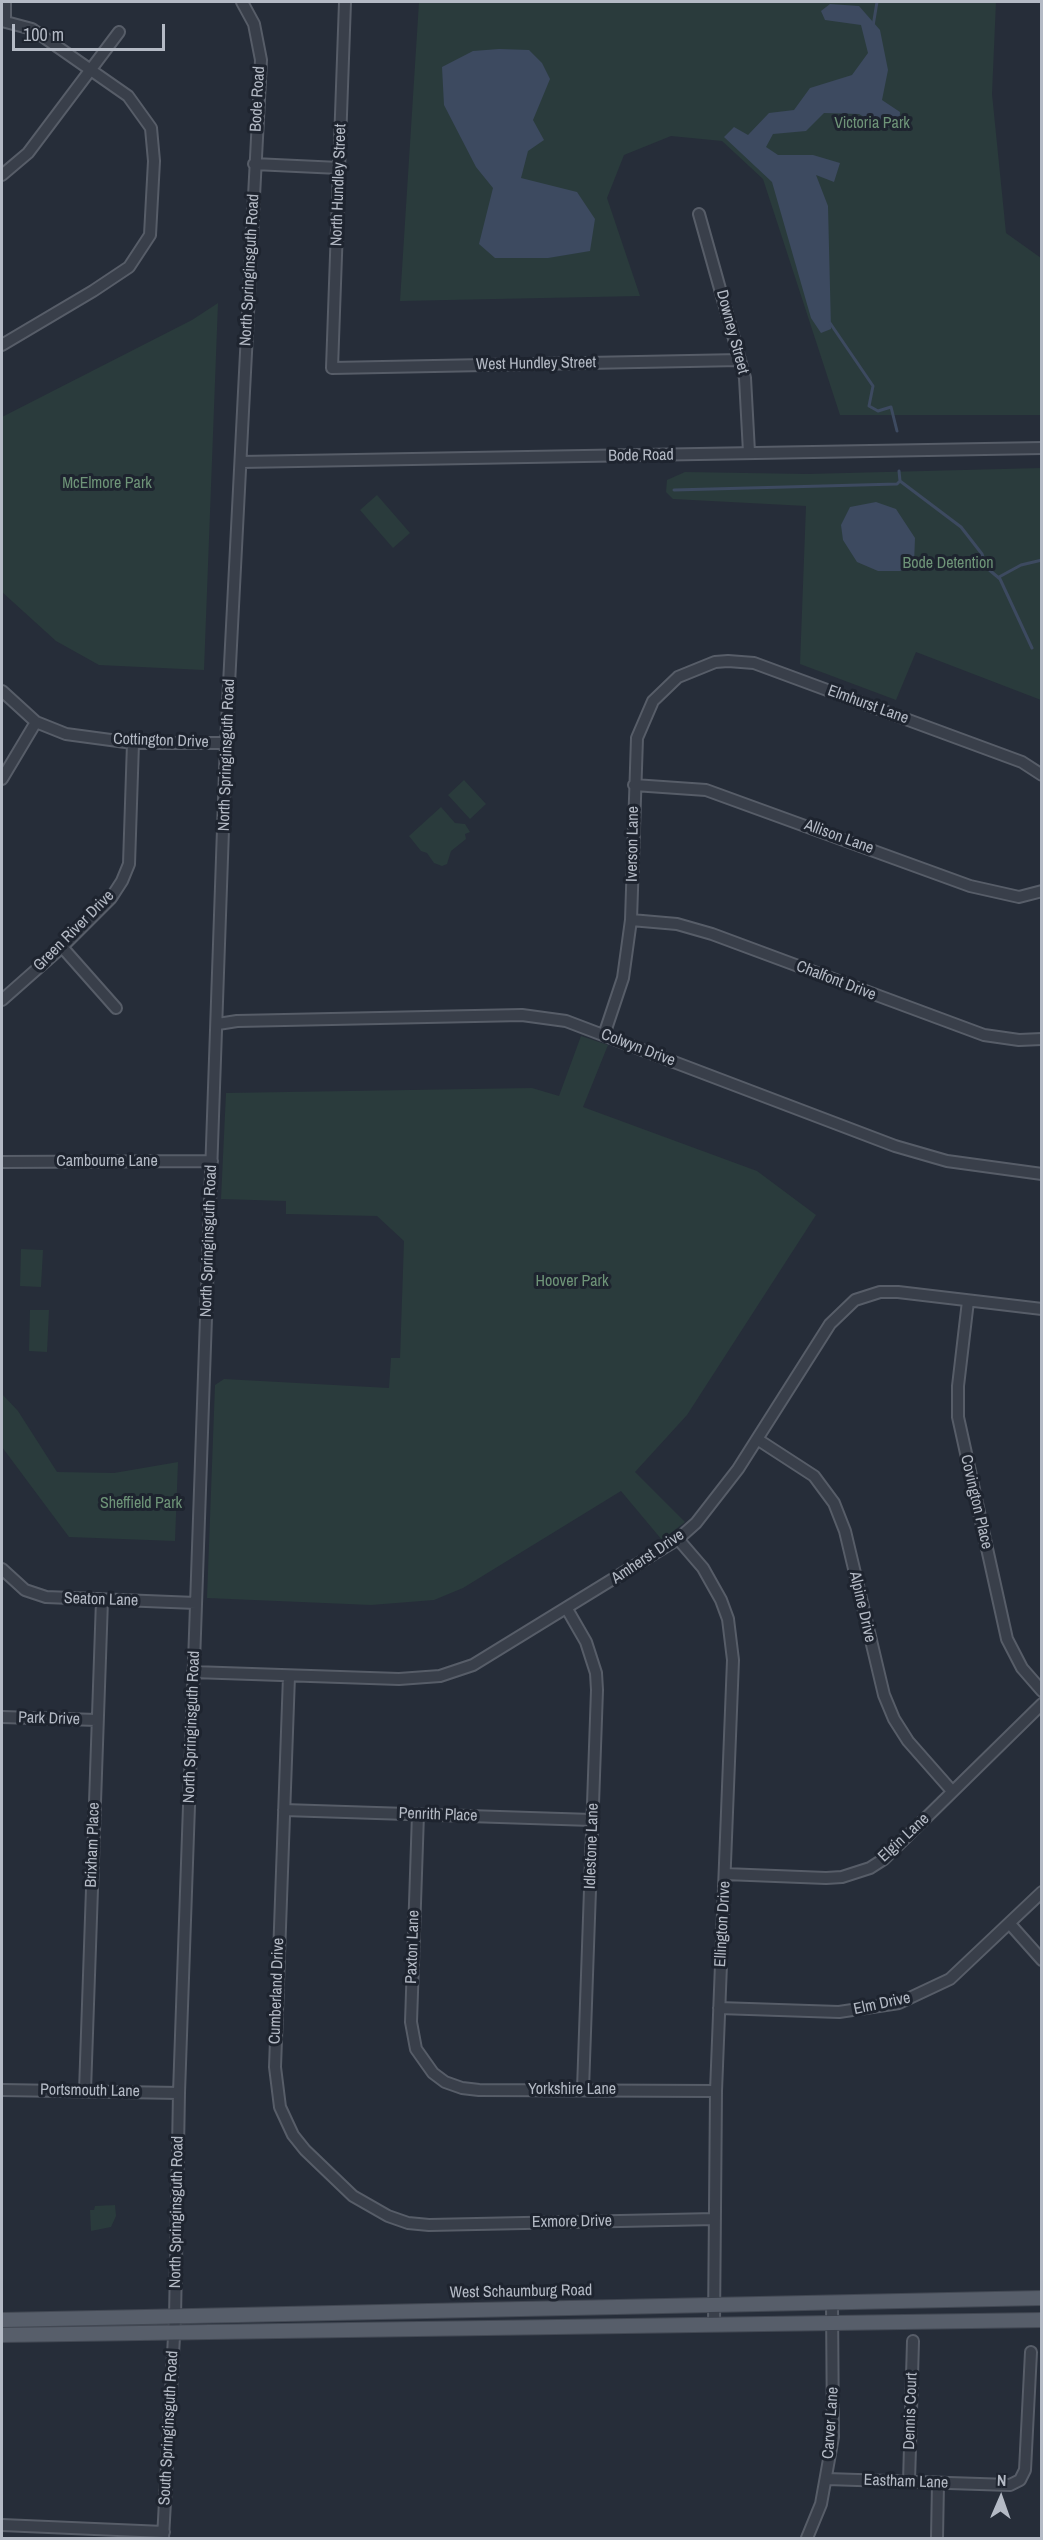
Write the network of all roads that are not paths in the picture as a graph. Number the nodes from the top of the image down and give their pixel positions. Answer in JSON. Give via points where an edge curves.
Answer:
{"nodes":[{"id":1,"x":5,"y":2,"type":"edge"},
{"id":2,"x":242,"y":2,"type":"edge"},
{"id":3,"x":345,"y":2,"type":"edge"},
{"id":4,"x":3,"y":20,"type":"edge"},
{"id":5,"x":119,"y":33,"type":"dead end"},
{"id":6,"x":88,"y":71,"type":"junction"},
{"id":7,"x":254,"y":164,"type":"junction"},
{"id":8,"x":339,"y":168,"type":"junction"},
{"id":9,"x":2,"y":175,"type":"edge"},
{"id":10,"x":699,"y":214,"type":"dead end"},
{"id":11,"x":2,"y":345,"type":"edge"},
{"id":12,"x":740,"y":360,"type":"junction"},
{"id":13,"x":332,"y":368,"type":"joint"},
{"id":14,"x":1041,"y":448,"type":"edge"},
{"id":15,"x":749,"y":452,"type":"junction"},
{"id":16,"x":241,"y":462,"type":"junction"},
{"id":17,"x":689,"y":671,"type":"joint"},
{"id":18,"x":2,"y":691,"type":"edge"},
{"id":19,"x":36,"y":722,"type":"junction"},
{"id":20,"x":133,"y":743,"type":"junction"},
{"id":21,"x":226,"y":743,"type":"junction"},
{"id":22,"x":1041,"y":774,"type":"edge"},
{"id":23,"x":2,"y":779,"type":"edge"},
{"id":24,"x":634,"y":785,"type":"junction"},
{"id":25,"x":1041,"y":891,"type":"edge"},
{"id":26,"x":631,"y":920,"type":"junction"},
{"id":27,"x":62,"y":947,"type":"junction"},
{"id":28,"x":2,"y":1000,"type":"edge"},
{"id":29,"x":116,"y":1008,"type":"dead end"},
{"id":30,"x":218,"y":1024,"type":"junction"},
{"id":31,"x":603,"y":1035,"type":"junction"},
{"id":32,"x":1041,"y":1039,"type":"edge"},
{"id":33,"x":212,"y":1161,"type":"junction"},
{"id":34,"x":2,"y":1162,"type":"edge"},
{"id":35,"x":1041,"y":1174,"type":"edge"},
{"id":36,"x":968,"y":1301,"type":"junction"},
{"id":37,"x":1041,"y":1310,"type":"edge"},
{"id":38,"x":757,"y":1439,"type":"junction"},
{"id":39,"x":678,"y":1539,"type":"junction"},
{"id":40,"x":2,"y":1569,"type":"edge"},
{"id":41,"x":102,"y":1600,"type":"junction"},
{"id":42,"x":196,"y":1603,"type":"junction"},
{"id":43,"x":567,"y":1609,"type":"junction"},
{"id":44,"x":193,"y":1672,"type":"junction"},
{"id":45,"x":289,"y":1676,"type":"junction"},
{"id":46,"x":1041,"y":1690,"type":"edge"},
{"id":47,"x":1041,"y":1704,"type":"edge"},
{"id":48,"x":2,"y":1717,"type":"edge"},
{"id":49,"x":98,"y":1720,"type":"junction"},
{"id":50,"x":952,"y":1791,"type":"junction"},
{"id":51,"x":284,"y":1810,"type":"junction"},
{"id":52,"x":418,"y":1814,"type":"junction"},
{"id":53,"x":592,"y":1820,"type":"junction"},
{"id":54,"x":725,"y":1874,"type":"junction"},
{"id":55,"x":1041,"y":1892,"type":"edge"},
{"id":56,"x":1010,"y":1924,"type":"junction"},
{"id":57,"x":1041,"y":1960,"type":"edge"},
{"id":58,"x":719,"y":2008,"type":"junction"},
{"id":59,"x":433,"y":2073,"type":"joint"},
{"id":60,"x":2,"y":2090,"type":"edge"},
{"id":61,"x":584,"y":2090,"type":"junction"},
{"id":62,"x":85,"y":2091,"type":"junction"},
{"id":63,"x":716,"y":2091,"type":"junction"},
{"id":64,"x":179,"y":2093,"type":"junction"},
{"id":65,"x":715,"y":2219,"type":"junction"},
{"id":66,"x":429,"y":2225,"type":"joint"},
{"id":67,"x":1041,"y":2298,"type":"edge"},
{"id":68,"x":832,"y":2303,"type":"junction"},
{"id":69,"x":714,"y":2306,"type":"junction"},
{"id":70,"x":175,"y":2318,"type":"junction"},
{"id":71,"x":2,"y":2320,"type":"edge"},
{"id":72,"x":1041,"y":2320,"type":"edge"},
{"id":73,"x":833,"y":2323,"type":"junction"},
{"id":74,"x":714,"y":2325,"type":"junction"},
{"id":75,"x":174,"y":2333,"type":"junction"},
{"id":76,"x":2,"y":2335,"type":"edge"},
{"id":77,"x":913,"y":2341,"type":"dead end"},
{"id":78,"x":1031,"y":2352,"type":"dead end"},
{"id":79,"x":827,"y":2479,"type":"junction"},
{"id":80,"x":909,"y":2482,"type":"junction"},
{"id":81,"x":938,"y":2483,"type":"junction"},
{"id":82,"x":2,"y":2525,"type":"edge"},
{"id":83,"x":164,"y":2535,"type":"edge"},
{"id":84,"x":807,"y":2538,"type":"edge"},
{"id":85,"x":937,"y":2538,"type":"edge"}],
"edges":[{"from":1,"to":4,"type":"street"},
{"from":2,"to":7,"type":"street","name":"Bode Road","via":[[254,24],[261,60]]},
{"from":3,"to":8,"type":"street","name":"North Hundley Street"},
{"from":4,"to":6,"type":"street","via":[[32,29]]},
{"from":5,"to":6,"type":"street"},
{"from":6,"to":9,"type":"street","via":[[28,153]]},
{"from":6,"to":11,"type":"street","via":[[128,96],[151,128],[154,161],[150,235],[129,267]]},
{"from":7,"to":8,"type":"street"},
{"from":7,"to":16,"type":"street","name":"North Springinsguth Road"},
{"from":8,"to":13,"type":"street","name":"North Hundley Street"},
{"from":10,"to":12,"type":"street","name":"Downey Street"},
{"from":12,"to":13,"type":"street","name":"West Hundley Street"},
{"from":12,"to":15,"type":"street","name":"Downey Street","via":[[748,408]]},
{"from":14,"to":15,"type":"street","name":"Bode Road"},
{"from":15,"to":16,"type":"street","name":"Bode Road"},
{"from":16,"to":21,"type":"street","name":"North Springinsguth Road"},
{"from":17,"to":22,"type":"street","name":"Elmhurst Lane","via":[[728,661],[754,663],[1022,762]]},
{"from":17,"to":24,"type":"street","name":"Iverson Lane","via":[[667,686],[648,710],[635,745]]},
{"from":18,"to":19,"type":"street","name":"Cottington Drive"},
{"from":19,"to":20,"type":"street","name":"Cottington Drive","via":[[66,734]]},
{"from":19,"to":23,"type":"street"},
{"from":20,"to":21,"type":"street","name":"Cottington Drive"},
{"from":20,"to":27,"type":"street","name":"Green River Drive","via":[[129,864],[111,898]]},
{"from":21,"to":30,"type":"street","name":"North Springinsguth Road"},
{"from":24,"to":25,"type":"street","name":"Allison Lane","via":[[722,794],[970,886],[1019,897]]},
{"from":24,"to":26,"type":"street","name":"Iverson Lane"},
{"from":26,"to":31,"type":"street","name":"Iverson Lane","via":[[623,978]]},
{"from":26,"to":32,"type":"street","name":"Chalfont Drive","via":[[677,924],[712,934],[984,1035]]},
{"from":27,"to":28,"type":"street","name":"Green River Drive"},
{"from":27,"to":29,"type":"street"},
{"from":30,"to":31,"type":"street","name":"Colwyn Drive","via":[[522,1015],[566,1021]]},
{"from":30,"to":33,"type":"street","name":"North Springinsguth Road"},
{"from":31,"to":35,"type":"street","name":"Colwyn Drive","via":[[915,1152],[948,1161]]},
{"from":33,"to":34,"type":"street","name":"Cambourne Lane"},
{"from":33,"to":42,"type":"street","name":"North Springinsguth Road"},
{"from":36,"to":37,"type":"street","name":"Amherst Drive"},
{"from":36,"to":38,"type":"street","name":"Amherst Drive","via":[[898,1292],[880,1292],[855,1300],[830,1324]]},
{"from":36,"to":46,"type":"street","name":"Covington Place","via":[[957,1417],[1007,1639],[1013,1655]]},
{"from":38,"to":39,"type":"street","name":"Amherst Drive","via":[[721,1493]]},
{"from":38,"to":50,"type":"street","name":"Alpine Drive","via":[[814,1476],[834,1503],[845,1531],[884,1695],[908,1741]]},
{"from":39,"to":43,"type":"street","name":"Amherst Drive"},
{"from":39,"to":54,"type":"street","name":"Ellington Drive","via":[[712,1583],[728,1619],[732,1641]]},
{"from":40,"to":41,"type":"street","name":"Seaton Lane","via":[[25,1590],[46,1597]]},
{"from":41,"to":42,"type":"street","name":"Seaton Lane"},
{"from":41,"to":49,"type":"street","name":"Brixham Place"},
{"from":42,"to":44,"type":"street","name":"North Springinsguth Road"},
{"from":43,"to":45,"type":"street","name":"Amherst Drive","via":[[473,1665],[440,1676]]},
{"from":43,"to":53,"type":"street","name":"Idlestone Lane","via":[[586,1642],[596,1673]]},
{"from":44,"to":45,"type":"street","name":"Amherst Drive"},
{"from":44,"to":64,"type":"street","name":"North Springinsguth Road"},
{"from":45,"to":51,"type":"street","name":"Cumberland Drive"},
{"from":47,"to":50,"type":"street","name":"Elgin Lane"},
{"from":48,"to":49,"type":"street","name":"Park Drive"},
{"from":49,"to":62,"type":"street","name":"Brixham Place"},
{"from":50,"to":54,"type":"street","name":"Elgin Lane","via":[[884,1859],[856,1874],[826,1878]]},
{"from":51,"to":52,"type":"street","name":"Penrith Place"},
{"from":51,"to":66,"type":"street","name":"Cumberland Drive","via":[[275,2067],[280,2107],[305,2150],[353,2196],[388,2216]]},
{"from":52,"to":53,"type":"street","name":"Penrith Place"},
{"from":52,"to":59,"type":"street","name":"Paxton Lane","via":[[411,2022],[416,2049]]},
{"from":53,"to":61,"type":"street","name":"Idlestone Lane"},
{"from":54,"to":58,"type":"street","name":"Ellington Drive"},
{"from":55,"to":56,"type":"street","name":"Elm Drive"},
{"from":56,"to":57,"type":"street"},
{"from":56,"to":58,"type":"street","name":"Elm Drive","via":[[950,1978],[899,2003],[839,2012]]},
{"from":58,"to":63,"type":"street","name":"Ellington Drive"},
{"from":59,"to":61,"type":"street","name":"Yorkshire Lane","via":[[462,2088],[479,2090]]},
{"from":60,"to":62,"type":"street","name":"Portsmouth Lane"},
{"from":61,"to":63,"type":"street","name":"Yorkshire Lane"},
{"from":62,"to":64,"type":"street","name":"Portsmouth Lane"},
{"from":63,"to":65,"type":"street","name":"Ellington Drive"},
{"from":64,"to":70,"type":"street","name":"North Springinsguth Road"},
{"from":65,"to":66,"type":"street","name":"Exmore Drive"},
{"from":65,"to":69,"type":"street","name":"Ellington Drive"},
{"from":67,"to":68,"type":"main road","name":"West Schaumburg Road"},
{"from":68,"to":69,"type":"main road","name":"West Schaumburg Road"},
{"from":68,"to":73,"type":"street","name":"Carver Lane"},
{"from":69,"to":70,"type":"main road","name":"West Schaumburg Road"},
{"from":69,"to":74,"type":"street","name":"Ellington Drive"},
{"from":70,"to":71,"type":"main road","name":"West Schaumburg Road"},
{"from":70,"to":75,"type":"street","name":"South Springinsguth Road"},
{"from":72,"to":73,"type":"main road"},
{"from":73,"to":74,"type":"main road"},
{"from":73,"to":79,"type":"street","name":"Carver Lane","via":[[835,2405]]},
{"from":74,"to":75,"type":"main road"},
{"from":75,"to":76,"type":"main road"},
{"from":75,"to":83,"type":"street","name":"South Springinsguth Road"},
{"from":77,"to":80,"type":"street","name":"Dennis Court"},
{"from":78,"to":81,"type":"street","name":"Eastham Lane","via":[[1025,2470],[1020,2480],[1010,2485]]},
{"from":79,"to":80,"type":"street","name":"Eastham Lane"},
{"from":79,"to":84,"type":"street","name":"Carver Lane"},
{"from":80,"to":81,"type":"street","name":"Eastham Lane"},
{"from":81,"to":85,"type":"street"},
{"from":82,"to":83,"type":"street"}]}
